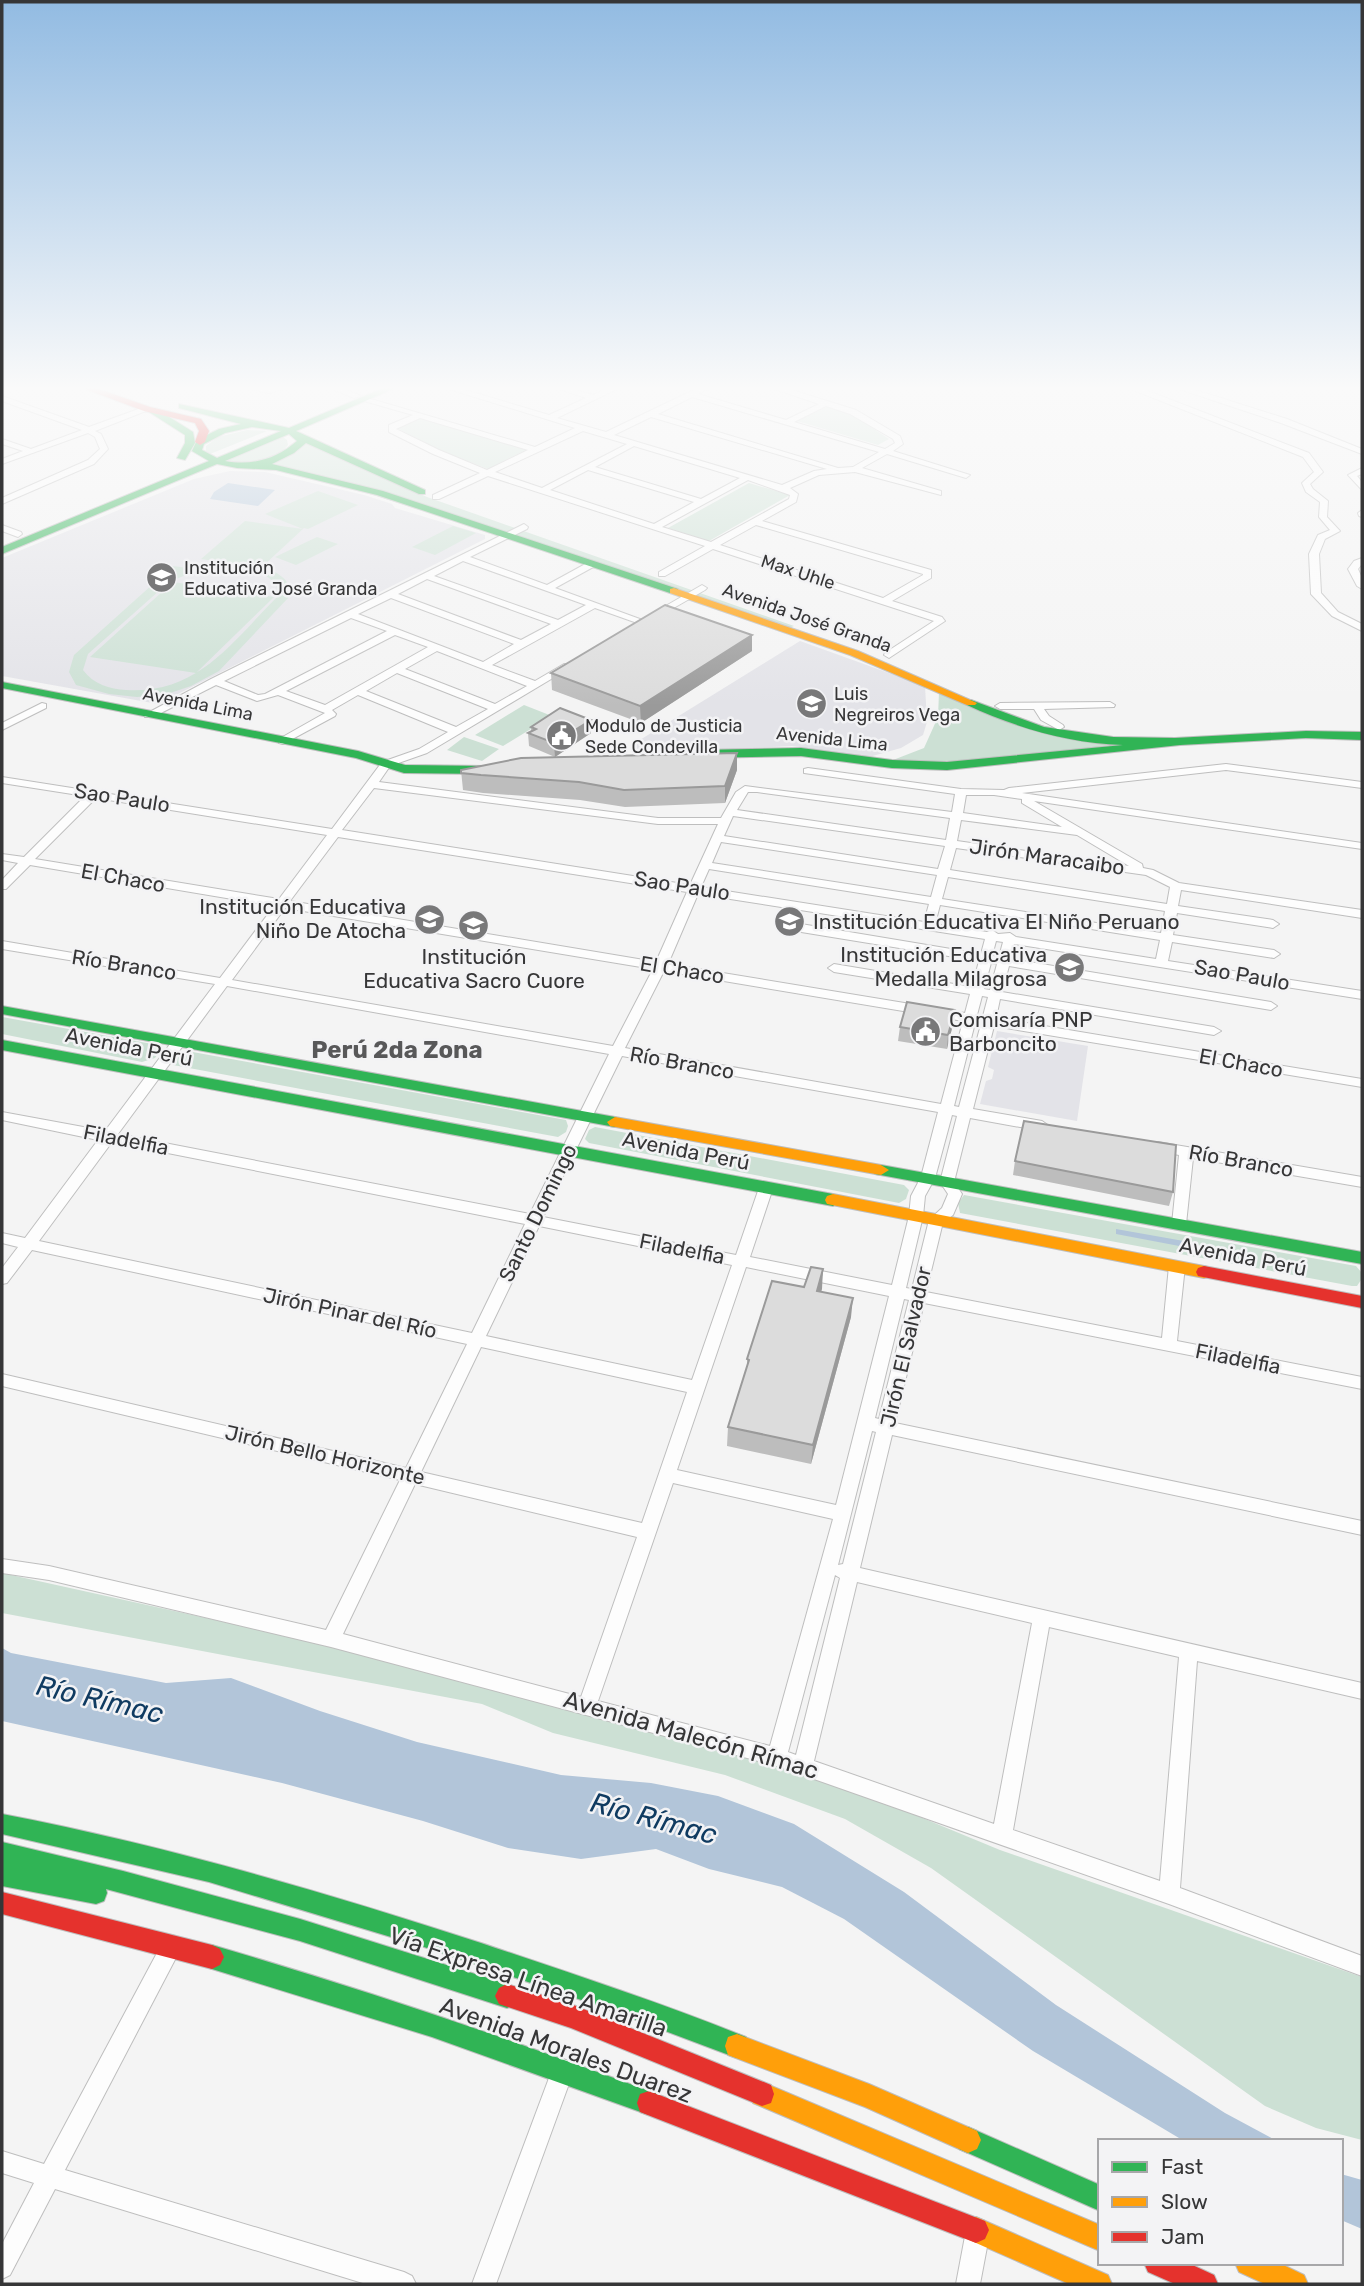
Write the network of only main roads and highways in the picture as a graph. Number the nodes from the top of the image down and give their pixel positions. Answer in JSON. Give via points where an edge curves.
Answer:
{"nodes":[{"id":1,"x":123,"y":493,"type":"edge"},
{"id":2,"x":145,"y":493,"type":"edge"},
{"id":3,"x":379,"y":493,"type":"edge"},
{"id":4,"x":424,"y":493,"type":"edge"},
{"id":5,"x":2,"y":541,"type":"edge"},
{"id":6,"x":2,"y":551,"type":"edge"},
{"id":7,"x":2,"y":685,"type":"edge"},
{"id":8,"x":2,"y":698,"type":"edge"},
{"id":9,"x":1362,"y":726,"type":"edge"},
{"id":10,"x":1362,"y":736,"type":"edge"},
{"id":11,"x":1190,"y":742,"type":"junction"},
{"id":12,"x":684,"y":755,"type":"edge"},
{"id":13,"x":386,"y":764,"type":"junction"},
{"id":14,"x":497,"y":770,"type":"edge"},
{"id":15,"x":2,"y":1010,"type":"edge"},
{"id":16,"x":2,"y":1045,"type":"edge"},
{"id":17,"x":1362,"y":1258,"type":"edge"},
{"id":18,"x":1362,"y":1302,"type":"edge"},
{"id":19,"x":2,"y":1824,"type":"edge"},
{"id":20,"x":2,"y":1853,"type":"edge"},
{"id":21,"x":2,"y":1875,"type":"edge"},
{"id":22,"x":2,"y":1903,"type":"edge"},
{"id":23,"x":209,"y":1905,"type":"junction"},
{"id":24,"x":1098,"y":2197,"type":"edge"},
{"id":25,"x":1098,"y":2237,"type":"edge"},
{"id":26,"x":1162,"y":2265,"type":"edge"},
{"id":27,"x":1252,"y":2265,"type":"edge"},
{"id":28,"x":1099,"y":2284,"type":"edge"},
{"id":29,"x":1205,"y":2284,"type":"edge"},
{"id":30,"x":1295,"y":2284,"type":"edge"}],
"edges":[{"from":1,"to":5,"type":"main road"},
{"from":2,"to":6,"type":"main road"},
{"from":3,"to":11,"type":"main road","name":"Avenida José Granda","via":[[854,653],[1019,724],[1112,741]]},
{"from":4,"to":9,"type":"main road","name":"Avenida José Granda","via":[[889,655],[1000,706],[1059,727],[1111,734],[1294,724]]},
{"from":7,"to":13,"type":"main road","name":"Avenida Lima"},
{"from":8,"to":13,"type":"main road","name":"Avenida Lima","via":[[345,765]]},
{"from":10,"to":11,"type":"main road","name":"Avenida José Granda"},
{"from":11,"to":12,"type":"main road","name":"Avenida Lima","via":[[947,766],[801,752]]},
{"from":13,"to":14,"type":"main road","name":"Avenida Lima","via":[[404,769]]},
{"from":15,"to":17,"type":"main road","name":"Avenida Perú"},
{"from":16,"to":18,"type":"main road","name":"Avenida Perú"},
{"from":19,"to":24,"type":"main road","name":"Vía Expresa Línea Amarilla","via":[[209,1871],[596,1993],[869,2096]]},
{"from":20,"to":23,"type":"main road","name":"Vía Expresa Línea Amarilla"},
{"from":21,"to":23,"type":"main road","via":[[159,1902]]},
{"from":22,"to":28,"type":"main road","name":"Avenida Morales Duarez","via":[[346,1995],[563,2070],[978,2231]]},
{"from":23,"to":25,"type":"main road","name":"Vía Expresa Línea Amarilla","via":[[376,1952],[571,2016],[859,2133]]},
{"from":26,"to":29,"type":"main road"},
{"from":27,"to":30,"type":"main road"}]}
